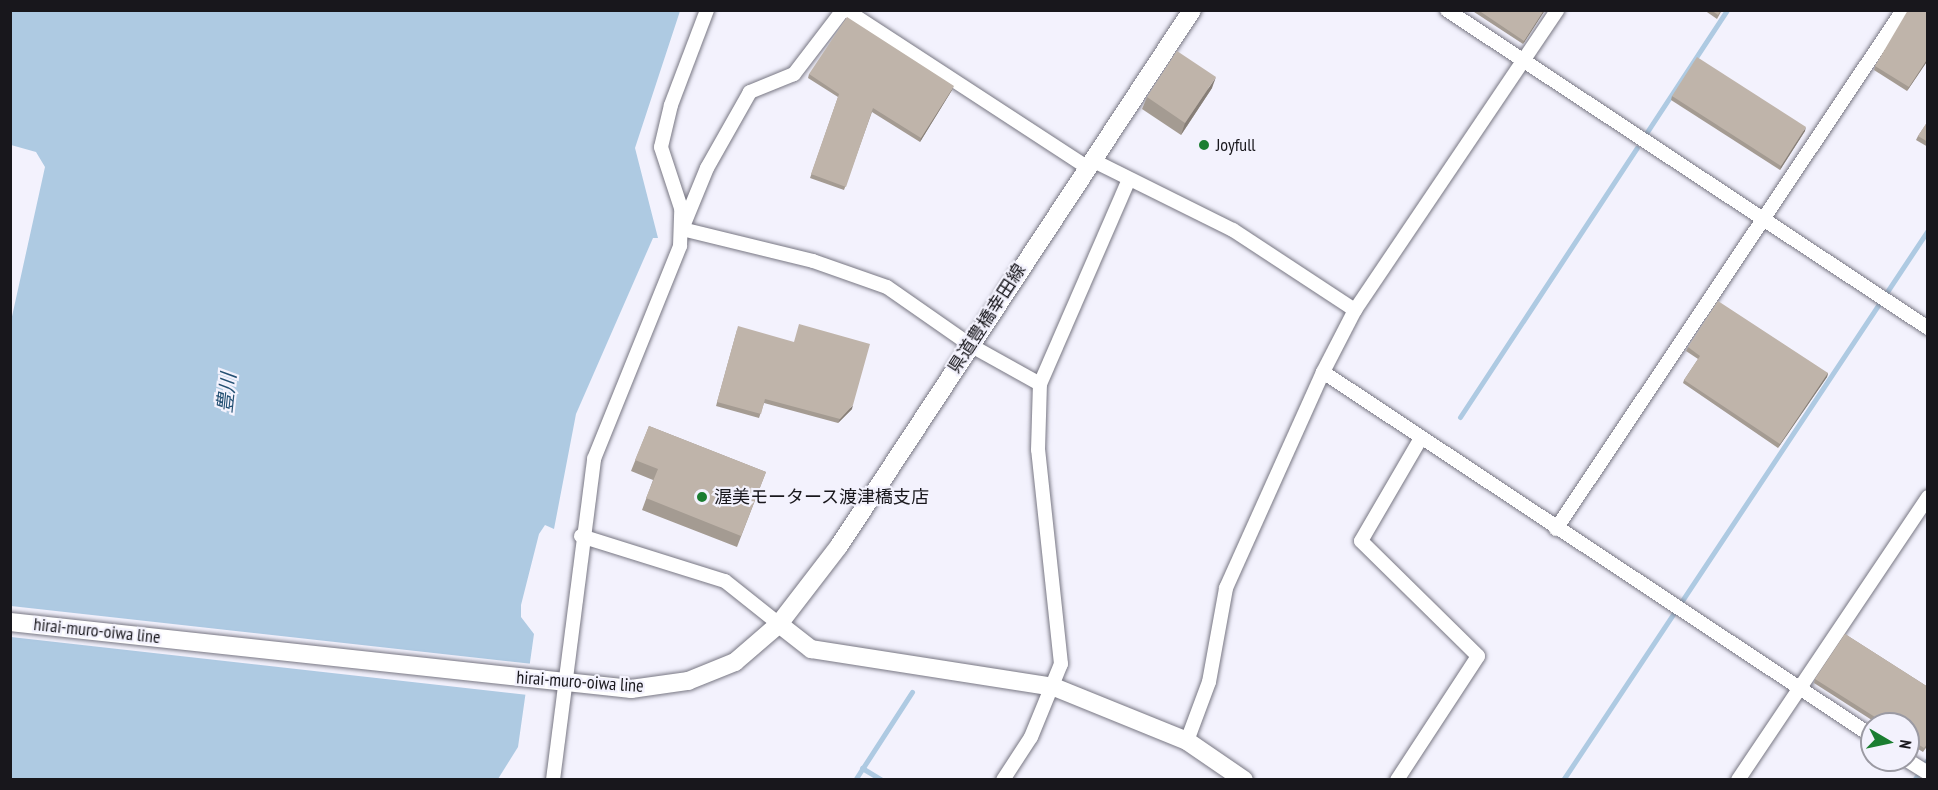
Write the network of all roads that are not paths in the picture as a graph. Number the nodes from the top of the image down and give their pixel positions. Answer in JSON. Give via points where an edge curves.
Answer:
{"nodes":[{"id":1,"x":707,"y":10,"type":"edge"},
{"id":2,"x":844,"y":10,"type":"edge"},
{"id":3,"x":1192,"y":10,"type":"edge"},
{"id":4,"x":1447,"y":10,"type":"edge"},
{"id":5,"x":1557,"y":10,"type":"edge"},
{"id":6,"x":1903,"y":10,"type":"edge"},
{"id":7,"x":1525,"y":60,"type":"junction"},
{"id":8,"x":1089,"y":163,"type":"junction"},
{"id":9,"x":1129,"y":179,"type":"junction"},
{"id":10,"x":1764,"y":218,"type":"junction"},
{"id":11,"x":682,"y":229,"type":"junction"},
{"id":12,"x":1355,"y":310,"type":"junction"},
{"id":13,"x":1928,"y":328,"type":"edge"},
{"id":14,"x":970,"y":345,"type":"junction"},
{"id":15,"x":1323,"y":372,"type":"junction"},
{"id":16,"x":1040,"y":384,"type":"junction"},
{"id":17,"x":1421,"y":438,"type":"junction"},
{"id":18,"x":1928,"y":497,"type":"edge"},
{"id":19,"x":1556,"y":529,"type":"junction"},
{"id":20,"x":581,"y":536,"type":"junction"},
{"id":21,"x":10,"y":622,"type":"edge"},
{"id":22,"x":779,"y":624,"type":"junction"},
{"id":23,"x":561,"y":683,"type":"junction"},
{"id":24,"x":1054,"y":687,"type":"junction"},
{"id":25,"x":1799,"y":688,"type":"junction"},
{"id":26,"x":1860,"y":728,"type":"edge"},
{"id":27,"x":1186,"y":741,"type":"junction"},
{"id":28,"x":553,"y":780,"type":"edge"},
{"id":29,"x":1003,"y":780,"type":"edge"},
{"id":30,"x":1244,"y":780,"type":"edge"},
{"id":31,"x":1397,"y":780,"type":"edge"},
{"id":32,"x":1738,"y":780,"type":"edge"}],
"edges":[{"from":1,"to":11,"type":"street","via":[[671,105],[661,147],[681,208]]},
{"from":2,"to":8,"type":"street"},
{"from":2,"to":11,"type":"street","via":[[794,74],[750,92],[707,168]]},
{"from":3,"to":8,"type":"main road","name":"県道豊橋幸田線"},
{"from":4,"to":7,"type":"street"},
{"from":5,"to":7,"type":"street"},
{"from":6,"to":10,"type":"street"},
{"from":7,"to":10,"type":"street"},
{"from":7,"to":12,"type":"street"},
{"from":8,"to":9,"type":"street"},
{"from":8,"to":14,"type":"main road","name":"県道豊橋幸田線"},
{"from":9,"to":12,"type":"street","via":[[1233,231]]},
{"from":9,"to":16,"type":"street"},
{"from":10,"to":13,"type":"street"},
{"from":10,"to":19,"type":"street"},
{"from":11,"to":14,"type":"street","via":[[813,261],[887,287]]},
{"from":11,"to":20,"type":"street","via":[[674,264],[594,459]]},
{"from":12,"to":15,"type":"street"},
{"from":14,"to":16,"type":"street"},
{"from":14,"to":22,"type":"main road","name":"県道豊橋幸田線","via":[[839,546]]},
{"from":15,"to":17,"type":"street"},
{"from":15,"to":27,"type":"street","via":[[1226,588],[1209,682]]},
{"from":16,"to":24,"type":"street","via":[[1038,450],[1061,664]]},
{"from":17,"to":19,"type":"street"},
{"from":17,"to":31,"type":"street","via":[[1361,541],[1478,656]]},
{"from":18,"to":25,"type":"street"},
{"from":19,"to":25,"type":"street"},
{"from":20,"to":22,"type":"street","via":[[725,581]]},
{"from":20,"to":23,"type":"street"},
{"from":21,"to":23,"type":"main road","name":"hirai-muro-oiwa line"},
{"from":22,"to":23,"type":"main road","name":"hirai-muro-oiwa line","via":[[735,662],[688,681],[632,689]]},
{"from":22,"to":24,"type":"main road","via":[[811,649]]},
{"from":23,"to":28,"type":"street"},
{"from":24,"to":27,"type":"main road"},
{"from":24,"to":29,"type":"street","via":[[1031,737]]},
{"from":25,"to":26,"type":"street"},
{"from":25,"to":32,"type":"street"},
{"from":27,"to":30,"type":"main road"}]}
